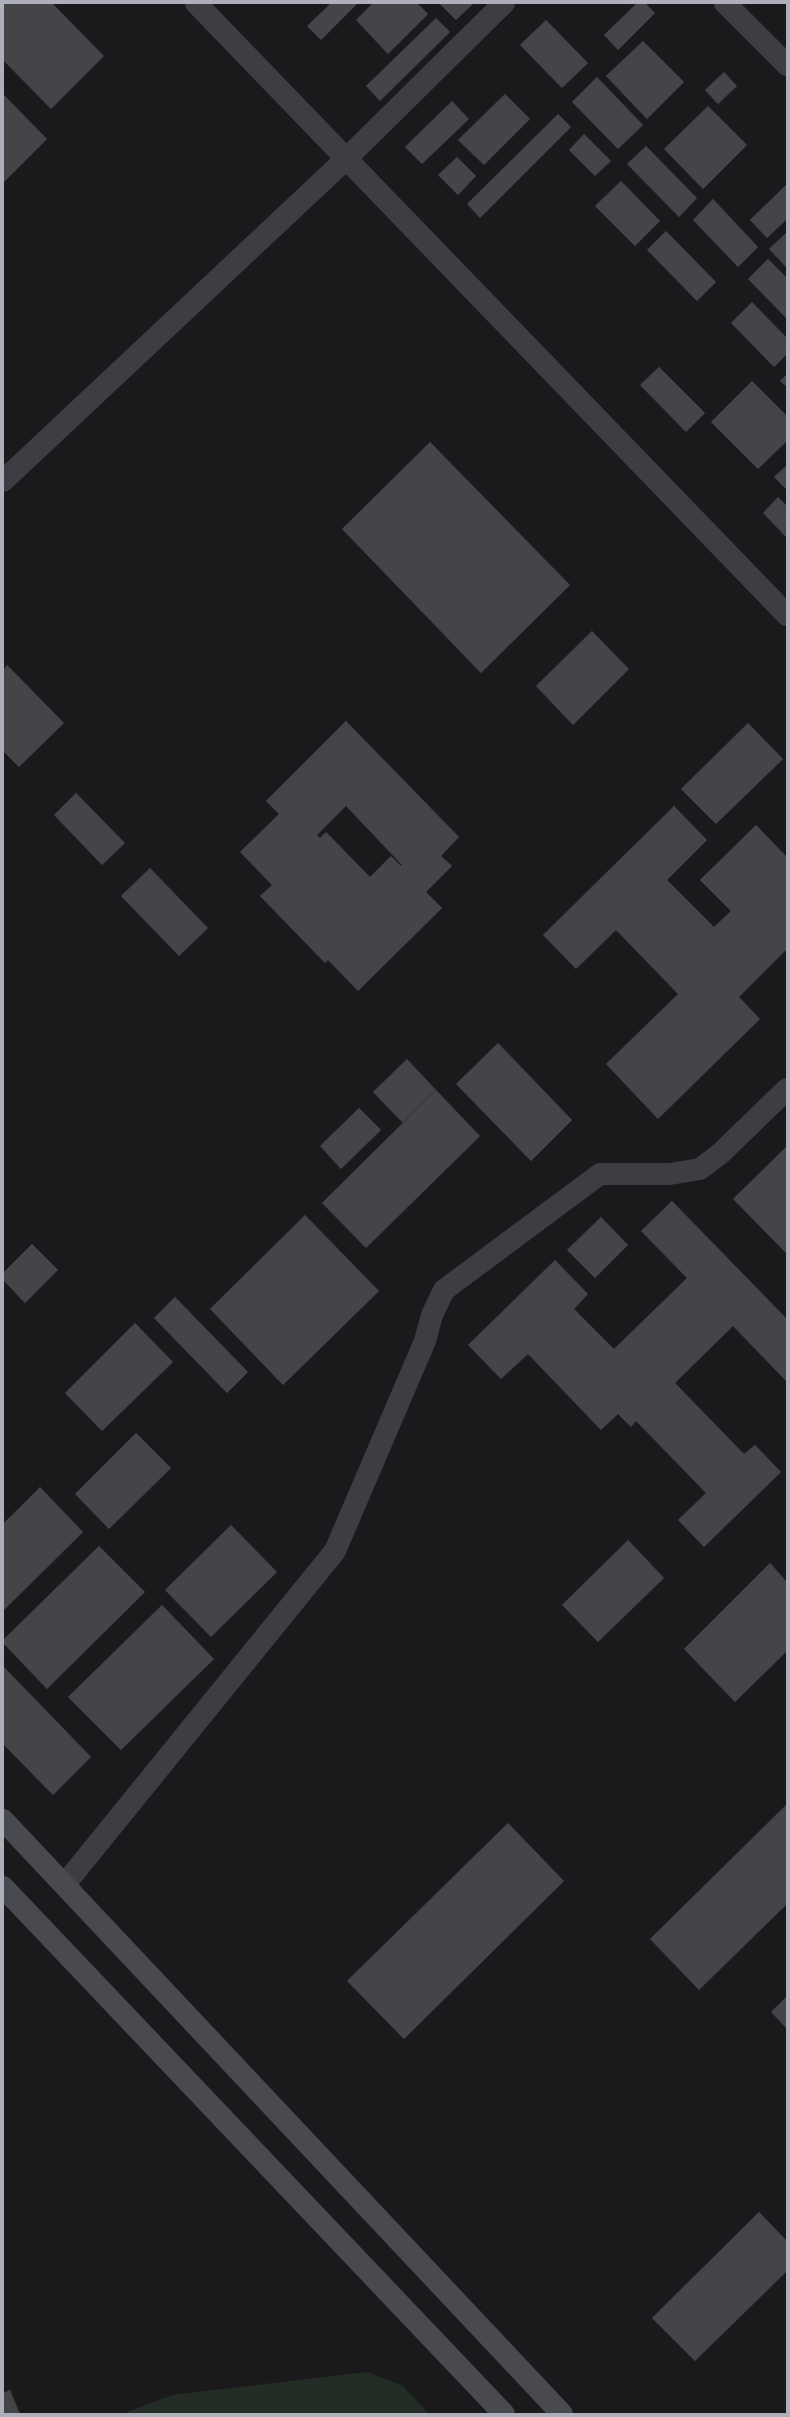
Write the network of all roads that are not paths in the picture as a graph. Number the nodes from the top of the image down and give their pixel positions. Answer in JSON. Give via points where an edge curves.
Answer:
{"nodes":[{"id":1,"x":196,"y":3,"type":"edge"},
{"id":2,"x":504,"y":3,"type":"edge"},
{"id":3,"x":725,"y":3,"type":"edge"},
{"id":4,"x":787,"y":65,"type":"edge"},
{"id":5,"x":346,"y":159,"type":"junction"},
{"id":6,"x":3,"y":481,"type":"edge"},
{"id":7,"x":787,"y":615,"type":"edge"},
{"id":8,"x":787,"y":1089,"type":"edge"},
{"id":9,"x":3,"y":1820,"type":"edge"},
{"id":10,"x":65,"y":1884,"type":"junction"},
{"id":11,"x":3,"y":1887,"type":"edge"},
{"id":12,"x":504,"y":2414,"type":"edge"},
{"id":13,"x":562,"y":2414,"type":"edge"}],
"edges":[{"from":1,"to":5,"type":"street"},
{"from":2,"to":5,"type":"street"},
{"from":3,"to":4,"type":"street"},
{"from":5,"to":6,"type":"street"},
{"from":5,"to":7,"type":"street"},
{"from":8,"to":10,"type":"street","via":[[721,1153],[700,1169],[670,1174],[600,1174],[444,1290],[432,1315],[426,1340],[334,1551]]},
{"from":9,"to":10,"type":"main road"},
{"from":10,"to":13,"type":"main road"},
{"from":11,"to":12,"type":"main road"}]}
